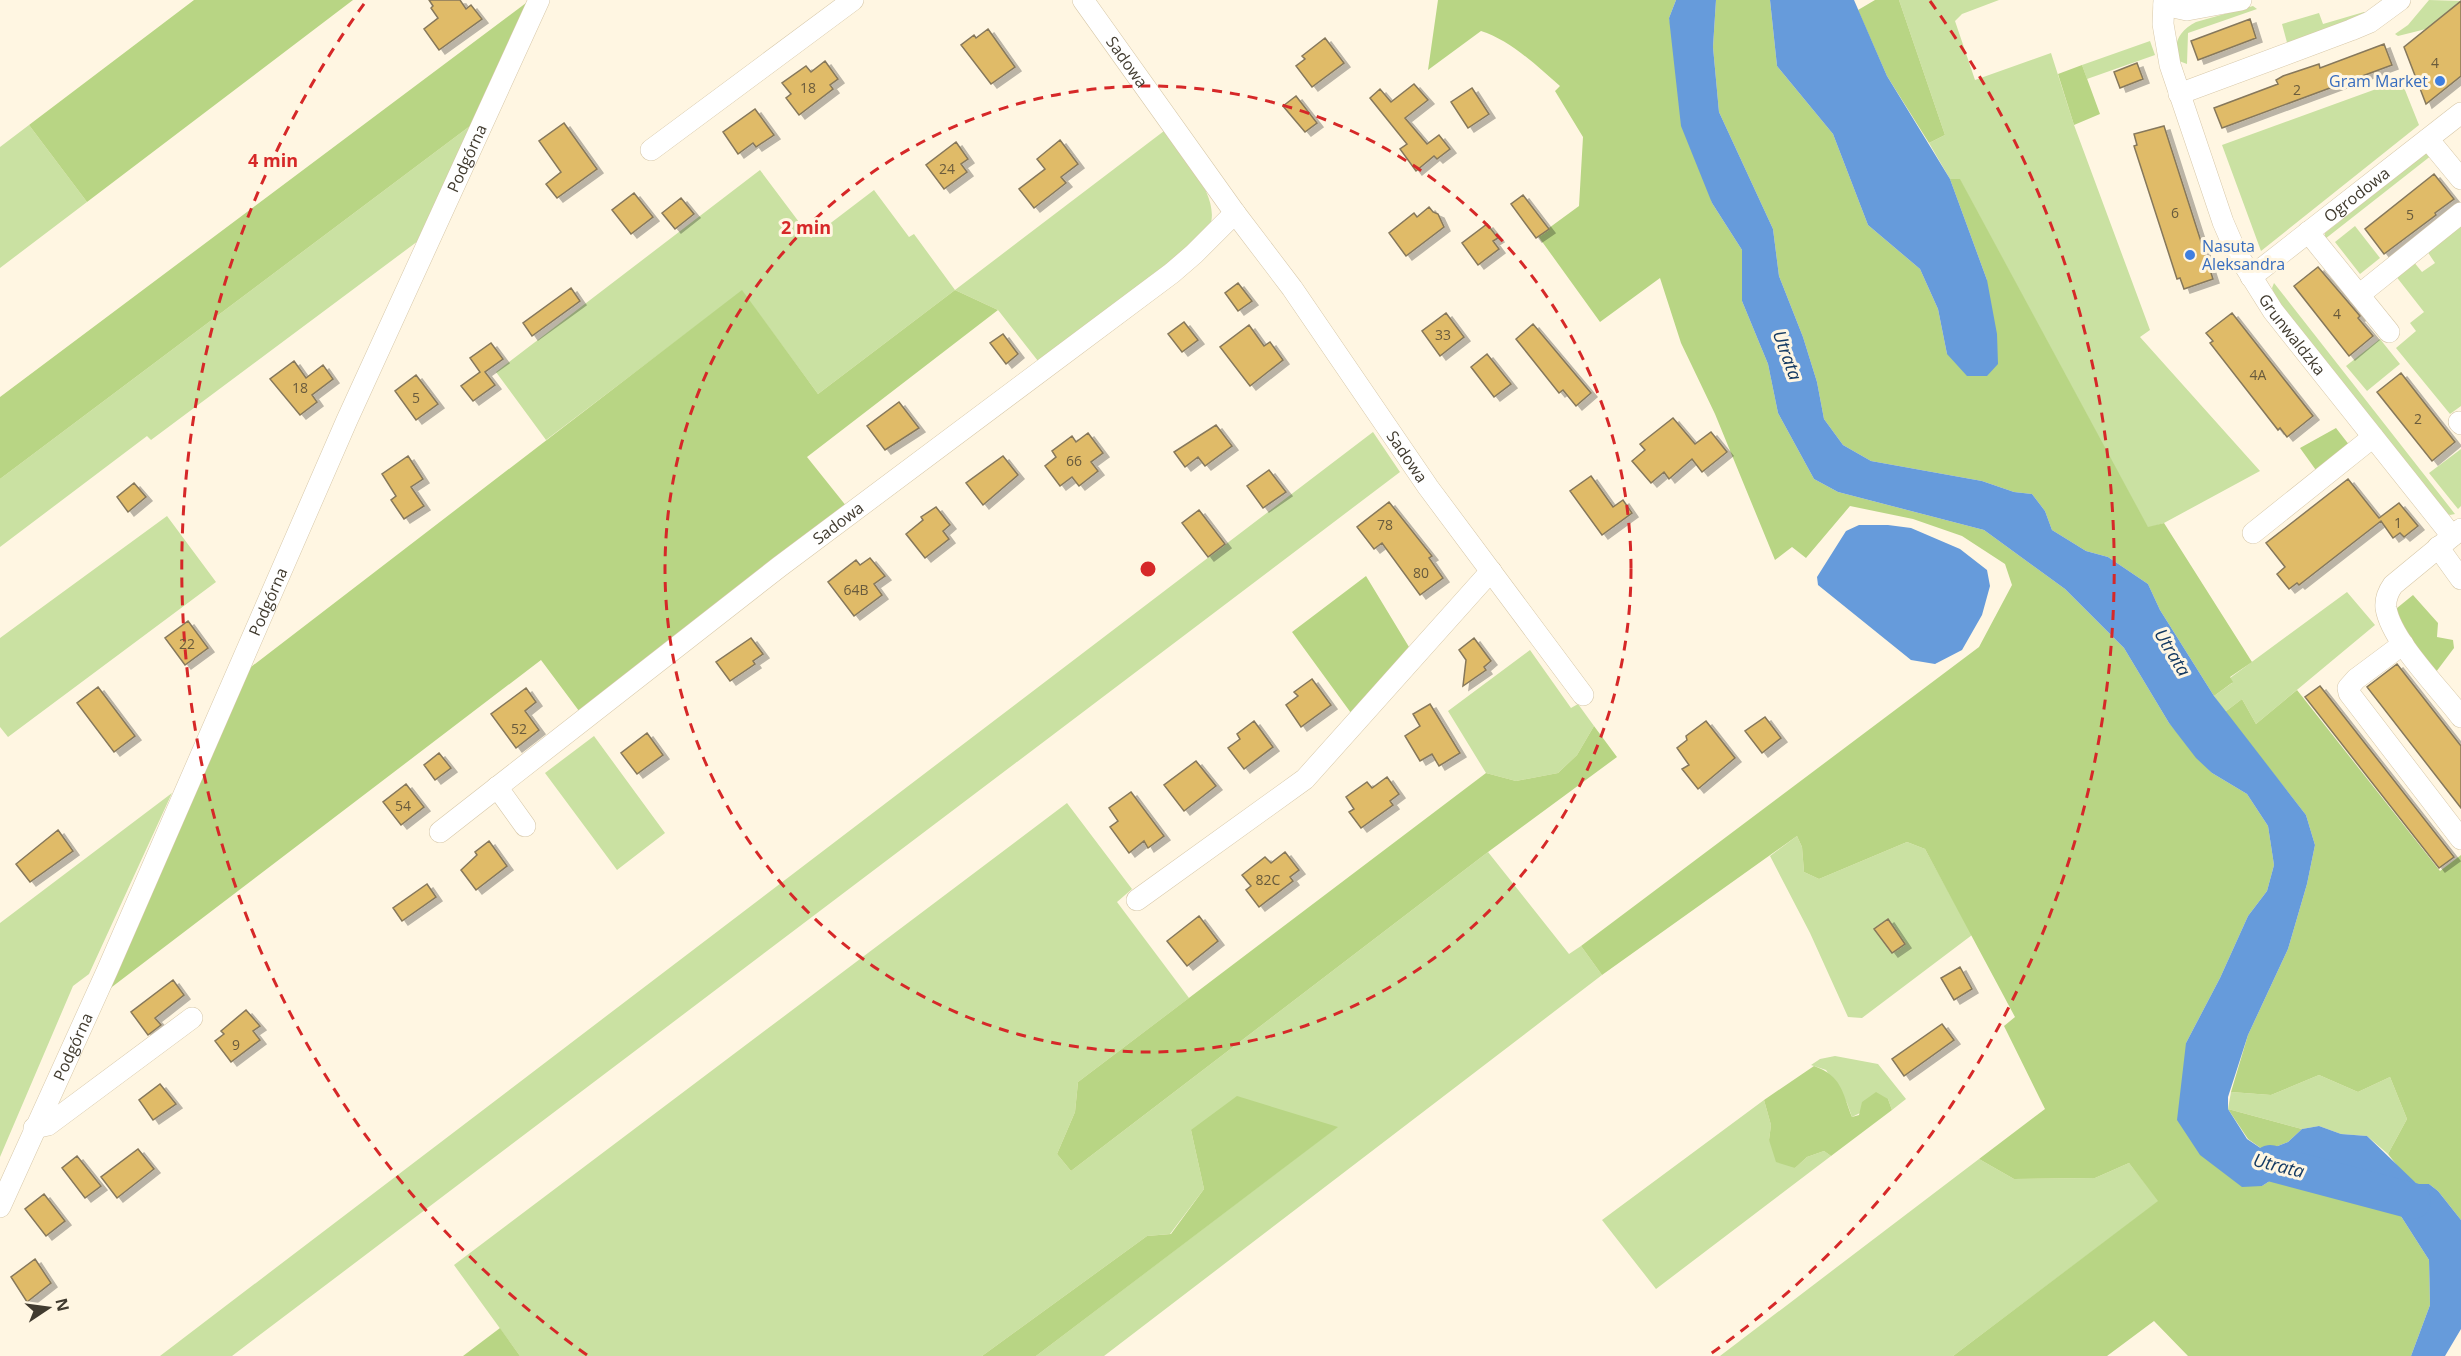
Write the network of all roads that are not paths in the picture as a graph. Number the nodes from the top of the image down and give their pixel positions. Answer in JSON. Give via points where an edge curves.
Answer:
{"nodes":[{"id":1,"x":540,"y":0,"type":"edge"},
{"id":2,"x":853,"y":0,"type":"edge"},
{"id":3,"x":1083,"y":0,"type":"edge"},
{"id":4,"x":2241,"y":0,"type":"edge"},
{"id":5,"x":2400,"y":0,"type":"edge"},
{"id":6,"x":2164,"y":3,"type":"edge"},
{"id":7,"x":2179,"y":94,"type":"junction"},
{"id":8,"x":2458,"y":120,"type":"edge"},
{"id":9,"x":2428,"y":139,"type":"junction"},
{"id":10,"x":651,"y":150,"type":"dead end"},
{"id":11,"x":2461,"y":179,"type":"edge"},
{"id":12,"x":1235,"y":213,"type":"junction"},
{"id":13,"x":2461,"y":213,"type":"edge"},
{"id":14,"x":2308,"y":232,"type":"junction"},
{"id":15,"x":2251,"y":277,"type":"junction"},
{"id":16,"x":2360,"y":295,"type":"junction"},
{"id":17,"x":2389,"y":332,"type":"dead end"},
{"id":18,"x":2373,"y":437,"type":"junction"},
{"id":19,"x":2253,"y":533,"type":"dead end"},
{"id":20,"x":2450,"y":538,"type":"edge"},
{"id":21,"x":1491,"y":571,"type":"junction"},
{"id":22,"x":2461,"y":579,"type":"edge"},
{"id":23,"x":2403,"y":644,"type":"junction"},
{"id":24,"x":1582,"y":695,"type":"dead end"},
{"id":25,"x":2461,"y":717,"type":"edge"},
{"id":26,"x":497,"y":787,"type":"junction"},
{"id":27,"x":525,"y":826,"type":"dead end"},
{"id":28,"x":440,"y":832,"type":"dead end"},
{"id":29,"x":2461,"y":839,"type":"edge"},
{"id":30,"x":1137,"y":900,"type":"dead end"},
{"id":31,"x":192,"y":1018,"type":"dead end"},
{"id":32,"x":34,"y":1128,"type":"junction"},
{"id":33,"x":0,"y":1207,"type":"edge"}],
"edges":[{"from":1,"to":32,"type":"street","name":"Podgórna","via":[[347,420]]},
{"from":2,"to":10,"type":"street"},
{"from":3,"to":12,"type":"street","name":"Sadowa"},
{"from":4,"to":6,"type":"street","via":[[2187,10]]},
{"from":5,"to":7,"type":"street","via":[[2370,22]]},
{"from":6,"to":7,"type":"street","name":"Grunwaldzka","via":[[2165,43]]},
{"from":7,"to":15,"type":"street","name":"Grunwaldzka","via":[[2223,222]]},
{"from":8,"to":9,"type":"street","name":"Ogrodowa"},
{"from":9,"to":11,"type":"street"},
{"from":9,"to":14,"type":"street","name":"Ogrodowa"},
{"from":12,"to":21,"type":"street","name":"Sadowa"},
{"from":12,"to":26,"type":"street","name":"Sadowa","via":[[1172,273],[779,567]]},
{"from":13,"to":16,"type":"street"},
{"from":14,"to":15,"type":"street","name":"Ogrodowa"},
{"from":14,"to":16,"type":"street"},
{"from":15,"to":18,"type":"street","name":"Grunwaldzka","via":[[2273,311]]},
{"from":16,"to":17,"type":"street"},
{"from":18,"to":19,"type":"street"},
{"from":18,"to":20,"type":"street","name":"Grunwaldzka"},
{"from":20,"to":22,"type":"street","name":"Grunwaldzka"},
{"from":20,"to":23,"type":"street","via":[[2389,591],[2387,610]]},
{"from":21,"to":24,"type":"street","name":"Sadowa"},
{"from":21,"to":30,"type":"street","via":[[1305,780]]},
{"from":23,"to":25,"type":"street"},
{"from":23,"to":29,"type":"street","via":[[2356,679],[2348,688],[2349,693]]},
{"from":26,"to":27,"type":"street"},
{"from":26,"to":28,"type":"street","name":"Sadowa"},
{"from":31,"to":32,"type":"street","via":[[48,1125]]},
{"from":32,"to":33,"type":"street","name":"Podgórna"}]}
